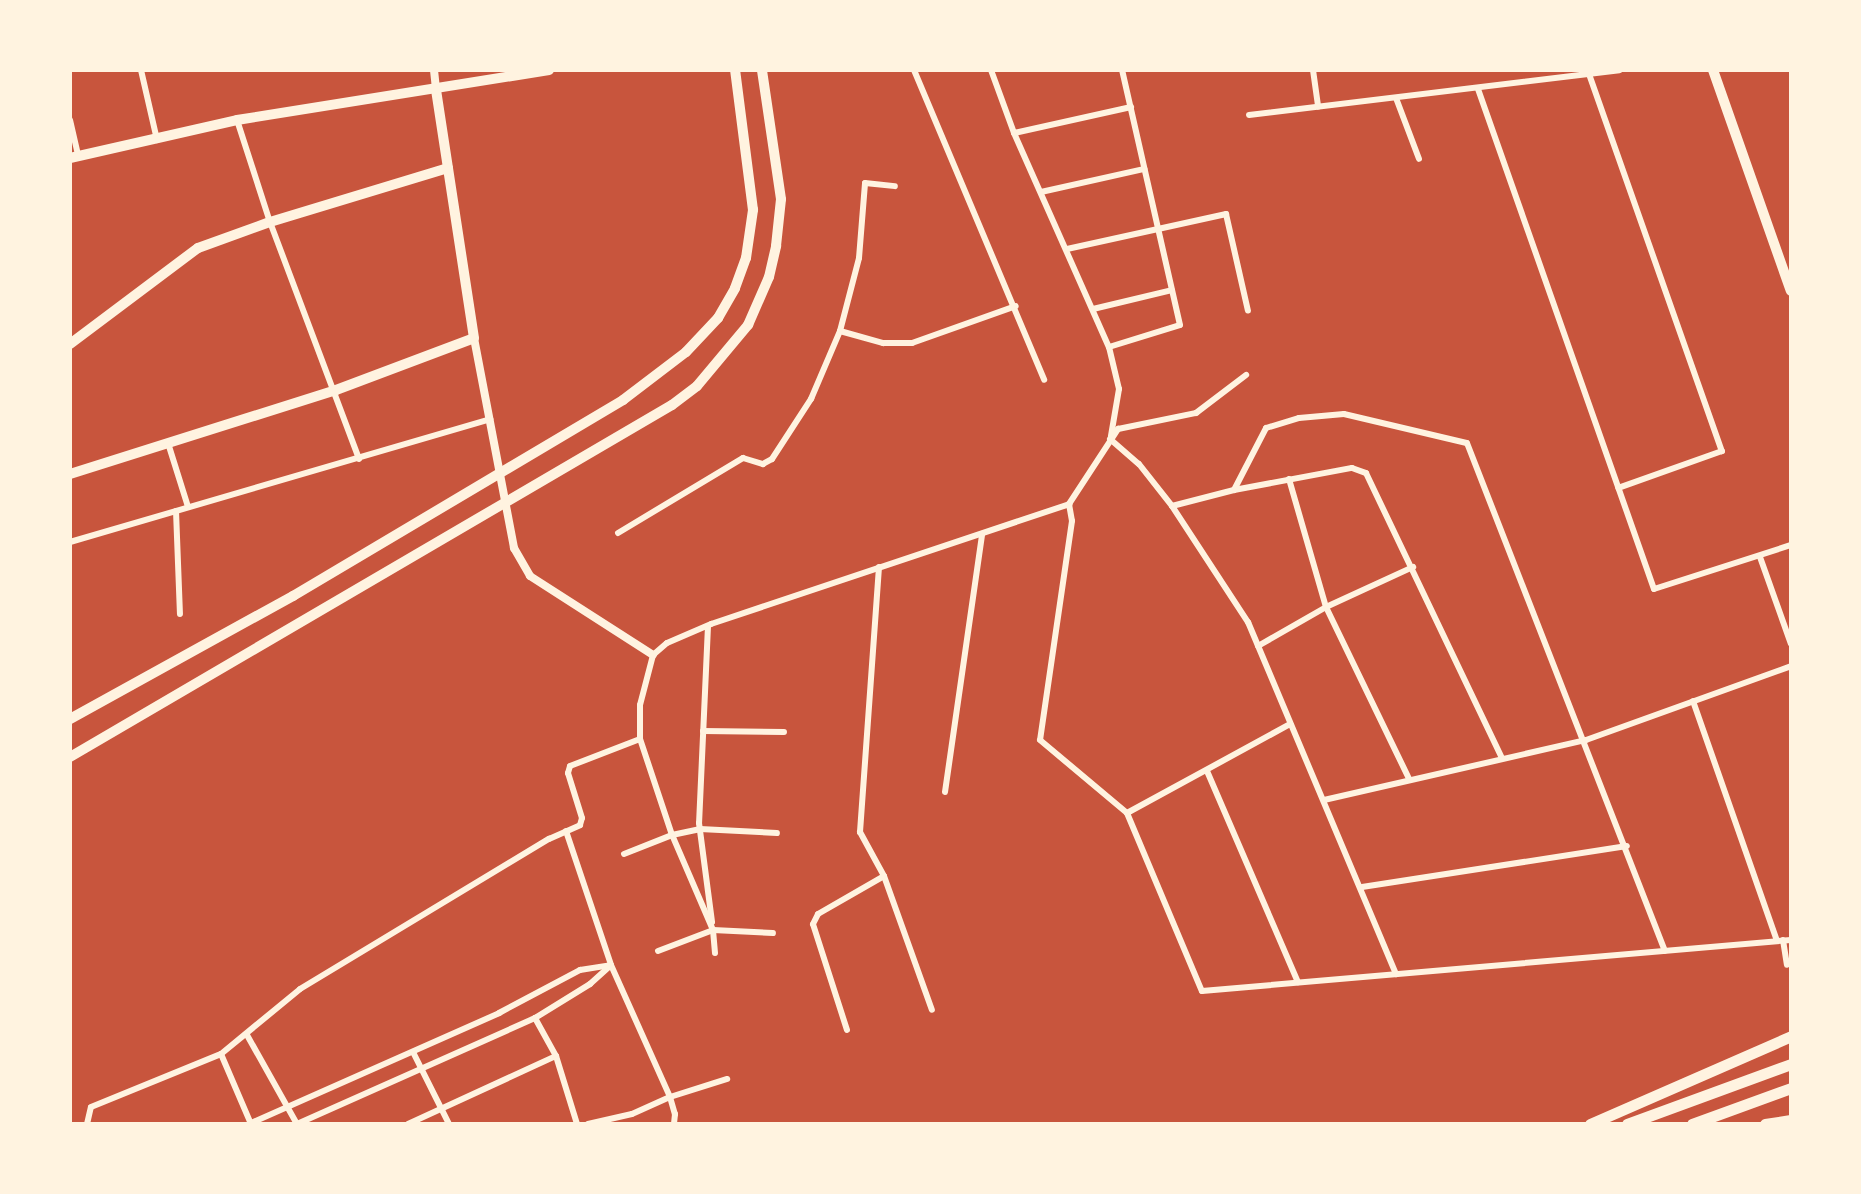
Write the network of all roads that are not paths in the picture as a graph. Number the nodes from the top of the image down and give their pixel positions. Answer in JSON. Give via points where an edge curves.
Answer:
{"nodes":[{"id":1,"x":141,"y":70,"type":"edge"},
{"id":2,"x":434,"y":70,"type":"edge"},
{"id":3,"x":549,"y":70,"type":"edge"},
{"id":4,"x":735,"y":70,"type":"edge"},
{"id":5,"x":762,"y":70,"type":"edge"},
{"id":6,"x":914,"y":70,"type":"edge"},
{"id":7,"x":991,"y":70,"type":"edge"},
{"id":8,"x":1122,"y":70,"type":"edge"},
{"id":9,"x":1313,"y":70,"type":"edge"},
{"id":10,"x":1619,"y":70,"type":"edge"},
{"id":11,"x":1713,"y":70,"type":"edge"},
{"id":12,"x":1589,"y":74,"type":"junction"},
{"id":13,"x":1478,"y":89,"type":"junction"},
{"id":14,"x":436,"y":90,"type":"junction"},
{"id":15,"x":1396,"y":98,"type":"junction"},
{"id":16,"x":1131,"y":107,"type":"junction"},
{"id":17,"x":1318,"y":107,"type":"junction"},
{"id":18,"x":1249,"y":115,"type":"dead end"},
{"id":19,"x":70,"y":120,"type":"edge"},
{"id":20,"x":237,"y":120,"type":"junction"},
{"id":21,"x":1014,"y":133,"type":"junction"},
{"id":22,"x":157,"y":140,"type":"junction"},
{"id":23,"x":74,"y":157,"type":"edge"},
{"id":24,"x":1419,"y":159,"type":"dead end"},
{"id":25,"x":448,"y":168,"type":"junction"},
{"id":26,"x":1144,"y":169,"type":"junction"},
{"id":27,"x":895,"y":186,"type":"dead end"},
{"id":28,"x":1041,"y":192,"type":"junction"},
{"id":29,"x":270,"y":222,"type":"junction"},
{"id":30,"x":1157,"y":229,"type":"junction"},
{"id":31,"x":1067,"y":249,"type":"junction"},
{"id":32,"x":1172,"y":290,"type":"junction"},
{"id":33,"x":1791,"y":291,"type":"edge"},
{"id":34,"x":1016,"y":306,"type":"junction"},
{"id":35,"x":1093,"y":309,"type":"junction"},
{"id":36,"x":1248,"y":311,"type":"dead end"},
{"id":37,"x":840,"y":331,"type":"junction"},
{"id":38,"x":474,"y":338,"type":"junction"},
{"id":39,"x":70,"y":344,"type":"edge"},
{"id":40,"x":1109,"y":347,"type":"junction"},
{"id":41,"x":1246,"y":375,"type":"dead end"},
{"id":42,"x":1044,"y":380,"type":"dead end"},
{"id":43,"x":336,"y":390,"type":"junction"},
{"id":44,"x":490,"y":419,"type":"junction"},
{"id":45,"x":1110,"y":439,"type":"junction"},
{"id":46,"x":168,"y":443,"type":"junction"},
{"id":47,"x":359,"y":459,"type":"junction"},
{"id":48,"x":498,"y":471,"type":"junction"},
{"id":49,"x":70,"y":474,"type":"edge"},
{"id":50,"x":1289,"y":479,"type":"junction"},
{"id":51,"x":1618,"y":488,"type":"junction"},
{"id":52,"x":1234,"y":490,"type":"junction"},
{"id":53,"x":504,"y":504,"type":"junction"},
{"id":54,"x":1069,"y":504,"type":"junction"},
{"id":55,"x":1172,"y":506,"type":"junction"},
{"id":56,"x":188,"y":507,"type":"junction"},
{"id":57,"x":176,"y":511,"type":"junction"},
{"id":58,"x":618,"y":533,"type":"dead end"},
{"id":59,"x":982,"y":534,"type":"junction"},
{"id":60,"x":70,"y":542,"type":"edge"},
{"id":61,"x":1791,"y":545,"type":"edge"},
{"id":62,"x":1760,"y":557,"type":"junction"},
{"id":63,"x":879,"y":567,"type":"junction"},
{"id":64,"x":1413,"y":567,"type":"junction"},
{"id":65,"x":1326,"y":607,"type":"junction"},
{"id":66,"x":180,"y":614,"type":"dead end"},
{"id":67,"x":708,"y":626,"type":"junction"},
{"id":68,"x":1791,"y":644,"type":"edge"},
{"id":69,"x":1258,"y":646,"type":"junction"},
{"id":70,"x":653,"y":655,"type":"junction"},
{"id":71,"x":1791,"y":666,"type":"edge"},
{"id":72,"x":1693,"y":701,"type":"junction"},
{"id":73,"x":70,"y":719,"type":"edge"},
{"id":74,"x":1290,"y":724,"type":"junction"},
{"id":75,"x":703,"y":731,"type":"junction"},
{"id":76,"x":784,"y":732,"type":"dead end"},
{"id":77,"x":640,"y":739,"type":"junction"},
{"id":78,"x":1586,"y":740,"type":"junction"},
{"id":79,"x":70,"y":757,"type":"edge"},
{"id":80,"x":1502,"y":758,"type":"junction"},
{"id":81,"x":1207,"y":771,"type":"junction"},
{"id":82,"x":1409,"y":779,"type":"junction"},
{"id":83,"x":945,"y":792,"type":"dead end"},
{"id":84,"x":1324,"y":800,"type":"junction"},
{"id":85,"x":1127,"y":813,"type":"junction"},
{"id":86,"x":700,"y":829,"type":"junction"},
{"id":87,"x":566,"y":831,"type":"junction"},
{"id":88,"x":777,"y":833,"type":"dead end"},
{"id":89,"x":672,"y":835,"type":"junction"},
{"id":90,"x":1627,"y":846,"type":"junction"},
{"id":91,"x":624,"y":854,"type":"dead end"},
{"id":92,"x":884,"y":876,"type":"junction"},
{"id":93,"x":1362,"y":887,"type":"junction"},
{"id":94,"x":713,"y":930,"type":"junction"},
{"id":95,"x":773,"y":933,"type":"dead end"},
{"id":96,"x":1791,"y":940,"type":"edge"},
{"id":97,"x":1780,"y":941,"type":"junction"},
{"id":98,"x":658,"y":951,"type":"dead end"},
{"id":99,"x":1665,"y":951,"type":"junction"},
{"id":100,"x":715,"y":953,"type":"dead end"},
{"id":101,"x":611,"y":965,"type":"junction"},
{"id":102,"x":1787,"y":965,"type":"dead end"},
{"id":103,"x":1396,"y":974,"type":"junction"},
{"id":104,"x":1298,"y":982,"type":"junction"},
{"id":105,"x":932,"y":1010,"type":"dead end"},
{"id":106,"x":535,"y":1018,"type":"junction"},
{"id":107,"x":847,"y":1030,"type":"dead end"},
{"id":108,"x":247,"y":1035,"type":"junction"},
{"id":109,"x":1791,"y":1036,"type":"edge"},
{"id":110,"x":413,"y":1052,"type":"junction"},
{"id":111,"x":221,"y":1054,"type":"junction"},
{"id":112,"x":556,"y":1056,"type":"junction"},
{"id":113,"x":1791,"y":1064,"type":"edge"},
{"id":114,"x":421,"y":1068,"type":"junction"},
{"id":115,"x":727,"y":1079,"type":"dead end"},
{"id":116,"x":1791,"y":1088,"type":"edge"},
{"id":117,"x":670,"y":1097,"type":"junction"},
{"id":118,"x":286,"y":1108,"type":"junction"},
{"id":119,"x":442,"y":1108,"type":"junction"},
{"id":120,"x":1791,"y":1120,"type":"edge"},
{"id":121,"x":87,"y":1124,"type":"edge"},
{"id":122,"x":250,"y":1124,"type":"edge"},
{"id":123,"x":297,"y":1124,"type":"edge"},
{"id":124,"x":408,"y":1124,"type":"edge"},
{"id":125,"x":449,"y":1124,"type":"edge"},
{"id":126,"x":577,"y":1124,"type":"edge"},
{"id":127,"x":588,"y":1124,"type":"edge"},
{"id":128,"x":674,"y":1124,"type":"edge"},
{"id":129,"x":1590,"y":1124,"type":"edge"},
{"id":130,"x":1627,"y":1124,"type":"edge"},
{"id":131,"x":1692,"y":1124,"type":"edge"},
{"id":132,"x":1765,"y":1124,"type":"edge"}],
"edges":[{"from":1,"to":22,"type":"street"},
{"from":2,"to":14,"type":"street"},
{"from":3,"to":14,"type":"main road"},
{"from":4,"to":48,"type":"main road","via":[[753,210],[746,258],[718,318],[658,376]]},
{"from":5,"to":53,"type":"main road","via":[[781,199],[769,277],[748,325],[723,359],[672,405]]},
{"from":6,"to":34,"type":"street"},
{"from":7,"to":21,"type":"street"},
{"from":8,"to":16,"type":"street"},
{"from":9,"to":17,"type":"street"},
{"from":10,"to":12,"type":"street"},
{"from":11,"to":33,"type":"main road"},
{"from":12,"to":13,"type":"street"},
{"from":12,"to":51,"type":"street","via":[[1722,451]]},
{"from":13,"to":15,"type":"street"},
{"from":13,"to":51,"type":"street"},
{"from":14,"to":20,"type":"main road"},
{"from":14,"to":25,"type":"main road"},
{"from":15,"to":17,"type":"street"},
{"from":15,"to":24,"type":"street"},
{"from":16,"to":21,"type":"street"},
{"from":16,"to":26,"type":"street"},
{"from":17,"to":18,"type":"street"},
{"from":19,"to":23,"type":"street"},
{"from":20,"to":22,"type":"main road"},
{"from":20,"to":29,"type":"street"},
{"from":21,"to":28,"type":"street"},
{"from":22,"to":23,"type":"main road"},
{"from":25,"to":29,"type":"main road"},
{"from":25,"to":38,"type":"main road"},
{"from":26,"to":28,"type":"street"},
{"from":26,"to":30,"type":"street"},
{"from":27,"to":37,"type":"street","via":[[865,183],[859,258]]},
{"from":28,"to":31,"type":"street"},
{"from":29,"to":39,"type":"main road","via":[[198,248]]},
{"from":29,"to":43,"type":"street"},
{"from":30,"to":31,"type":"street"},
{"from":30,"to":32,"type":"street"},
{"from":30,"to":36,"type":"street","via":[[1226,214]]},
{"from":31,"to":35,"type":"street"},
{"from":32,"to":35,"type":"street"},
{"from":32,"to":40,"type":"street","via":[[1180,325]]},
{"from":34,"to":37,"type":"street","via":[[912,343],[883,343]]},
{"from":34,"to":42,"type":"street"},
{"from":35,"to":40,"type":"street"},
{"from":37,"to":58,"type":"street","via":[[811,399],[772,459],[763,464],[743,458]]},
{"from":38,"to":43,"type":"main road"},
{"from":38,"to":44,"type":"street"},
{"from":40,"to":45,"type":"street","via":[[1119,389]]},
{"from":41,"to":45,"type":"street","via":[[1196,413],[1118,429]]},
{"from":43,"to":46,"type":"main road"},
{"from":43,"to":47,"type":"street"},
{"from":44,"to":47,"type":"street"},
{"from":44,"to":48,"type":"street"},
{"from":45,"to":54,"type":"street"},
{"from":45,"to":55,"type":"street","via":[[1139,464]]},
{"from":46,"to":49,"type":"main road"},
{"from":46,"to":56,"type":"street"},
{"from":47,"to":56,"type":"street"},
{"from":48,"to":53,"type":"street"},
{"from":48,"to":73,"type":"main road","via":[[293,596]]},
{"from":50,"to":52,"type":"street"},
{"from":50,"to":64,"type":"street","via":[[1352,468],[1366,473]]},
{"from":50,"to":65,"type":"street"},
{"from":51,"to":62,"type":"street","via":[[1654,589]]},
{"from":52,"to":55,"type":"street"},
{"from":52,"to":78,"type":"street","via":[[1266,428],[1299,418],[1344,414],[1467,443]]},
{"from":53,"to":70,"type":"street","via":[[514,548],[530,576]]},
{"from":53,"to":79,"type":"main road"},
{"from":54,"to":59,"type":"street"},
{"from":54,"to":85,"type":"street","via":[[1072,521],[1040,740]]},
{"from":55,"to":69,"type":"street","via":[[1248,622]]},
{"from":56,"to":57,"type":"street"},
{"from":57,"to":60,"type":"street"},
{"from":57,"to":66,"type":"street"},
{"from":59,"to":63,"type":"street"},
{"from":59,"to":83,"type":"street"},
{"from":61,"to":62,"type":"street"},
{"from":62,"to":68,"type":"street"},
{"from":63,"to":67,"type":"street"},
{"from":63,"to":92,"type":"street","via":[[860,832]]},
{"from":64,"to":65,"type":"street"},
{"from":64,"to":80,"type":"street"},
{"from":65,"to":69,"type":"street"},
{"from":65,"to":82,"type":"street"},
{"from":67,"to":70,"type":"street","via":[[667,643]]},
{"from":67,"to":75,"type":"street"},
{"from":69,"to":74,"type":"street"},
{"from":70,"to":77,"type":"street","via":[[640,705]]},
{"from":71,"to":72,"type":"street"},
{"from":72,"to":78,"type":"street"},
{"from":72,"to":97,"type":"street"},
{"from":74,"to":81,"type":"street"},
{"from":74,"to":84,"type":"street"},
{"from":75,"to":76,"type":"street"},
{"from":75,"to":86,"type":"street"},
{"from":77,"to":87,"type":"street","via":[[570,766],[582,818],[580,825]]},
{"from":77,"to":89,"type":"street"},
{"from":78,"to":80,"type":"street"},
{"from":78,"to":90,"type":"street"},
{"from":80,"to":82,"type":"street"},
{"from":81,"to":85,"type":"street"},
{"from":81,"to":104,"type":"street"},
{"from":82,"to":84,"type":"street"},
{"from":84,"to":93,"type":"street"},
{"from":85,"to":104,"type":"street","via":[[1202,991]]},
{"from":86,"to":88,"type":"street"},
{"from":86,"to":89,"type":"street"},
{"from":86,"to":94,"type":"street"},
{"from":87,"to":101,"type":"street"},
{"from":87,"to":108,"type":"street","via":[[300,989]]},
{"from":89,"to":91,"type":"street"},
{"from":89,"to":94,"type":"street"},
{"from":90,"to":93,"type":"street"},
{"from":90,"to":99,"type":"street"},
{"from":92,"to":105,"type":"street"},
{"from":92,"to":107,"type":"street","via":[[818,914],[813,924]]},
{"from":93,"to":103,"type":"street"},
{"from":94,"to":95,"type":"street"},
{"from":94,"to":98,"type":"street"},
{"from":94,"to":100,"type":"street"},
{"from":96,"to":97,"type":"street"},
{"from":97,"to":99,"type":"street"},
{"from":97,"to":102,"type":"street"},
{"from":99,"to":103,"type":"street"},
{"from":101,"to":106,"type":"street"},
{"from":101,"to":110,"type":"street","via":[[580,970]]},
{"from":101,"to":117,"type":"street"},
{"from":103,"to":104,"type":"street"},
{"from":106,"to":112,"type":"street"},
{"from":106,"to":114,"type":"street"},
{"from":108,"to":111,"type":"street"},
{"from":108,"to":118,"type":"street"},
{"from":109,"to":129,"type":"highway"},
{"from":110,"to":114,"type":"street"},
{"from":110,"to":118,"type":"street"},
{"from":111,"to":121,"type":"street","via":[[91,1107]]},
{"from":111,"to":122,"type":"street"},
{"from":112,"to":119,"type":"street"},
{"from":112,"to":126,"type":"street"},
{"from":113,"to":130,"type":"highway"},
{"from":114,"to":119,"type":"street"},
{"from":114,"to":123,"type":"street"},
{"from":115,"to":117,"type":"street"},
{"from":116,"to":131,"type":"highway"},
{"from":117,"to":127,"type":"street","via":[[632,1114]]},
{"from":117,"to":128,"type":"street"},
{"from":118,"to":122,"type":"street"},
{"from":118,"to":123,"type":"street"},
{"from":119,"to":124,"type":"street"},
{"from":119,"to":125,"type":"street"},
{"from":120,"to":132,"type":"highway"}]}
